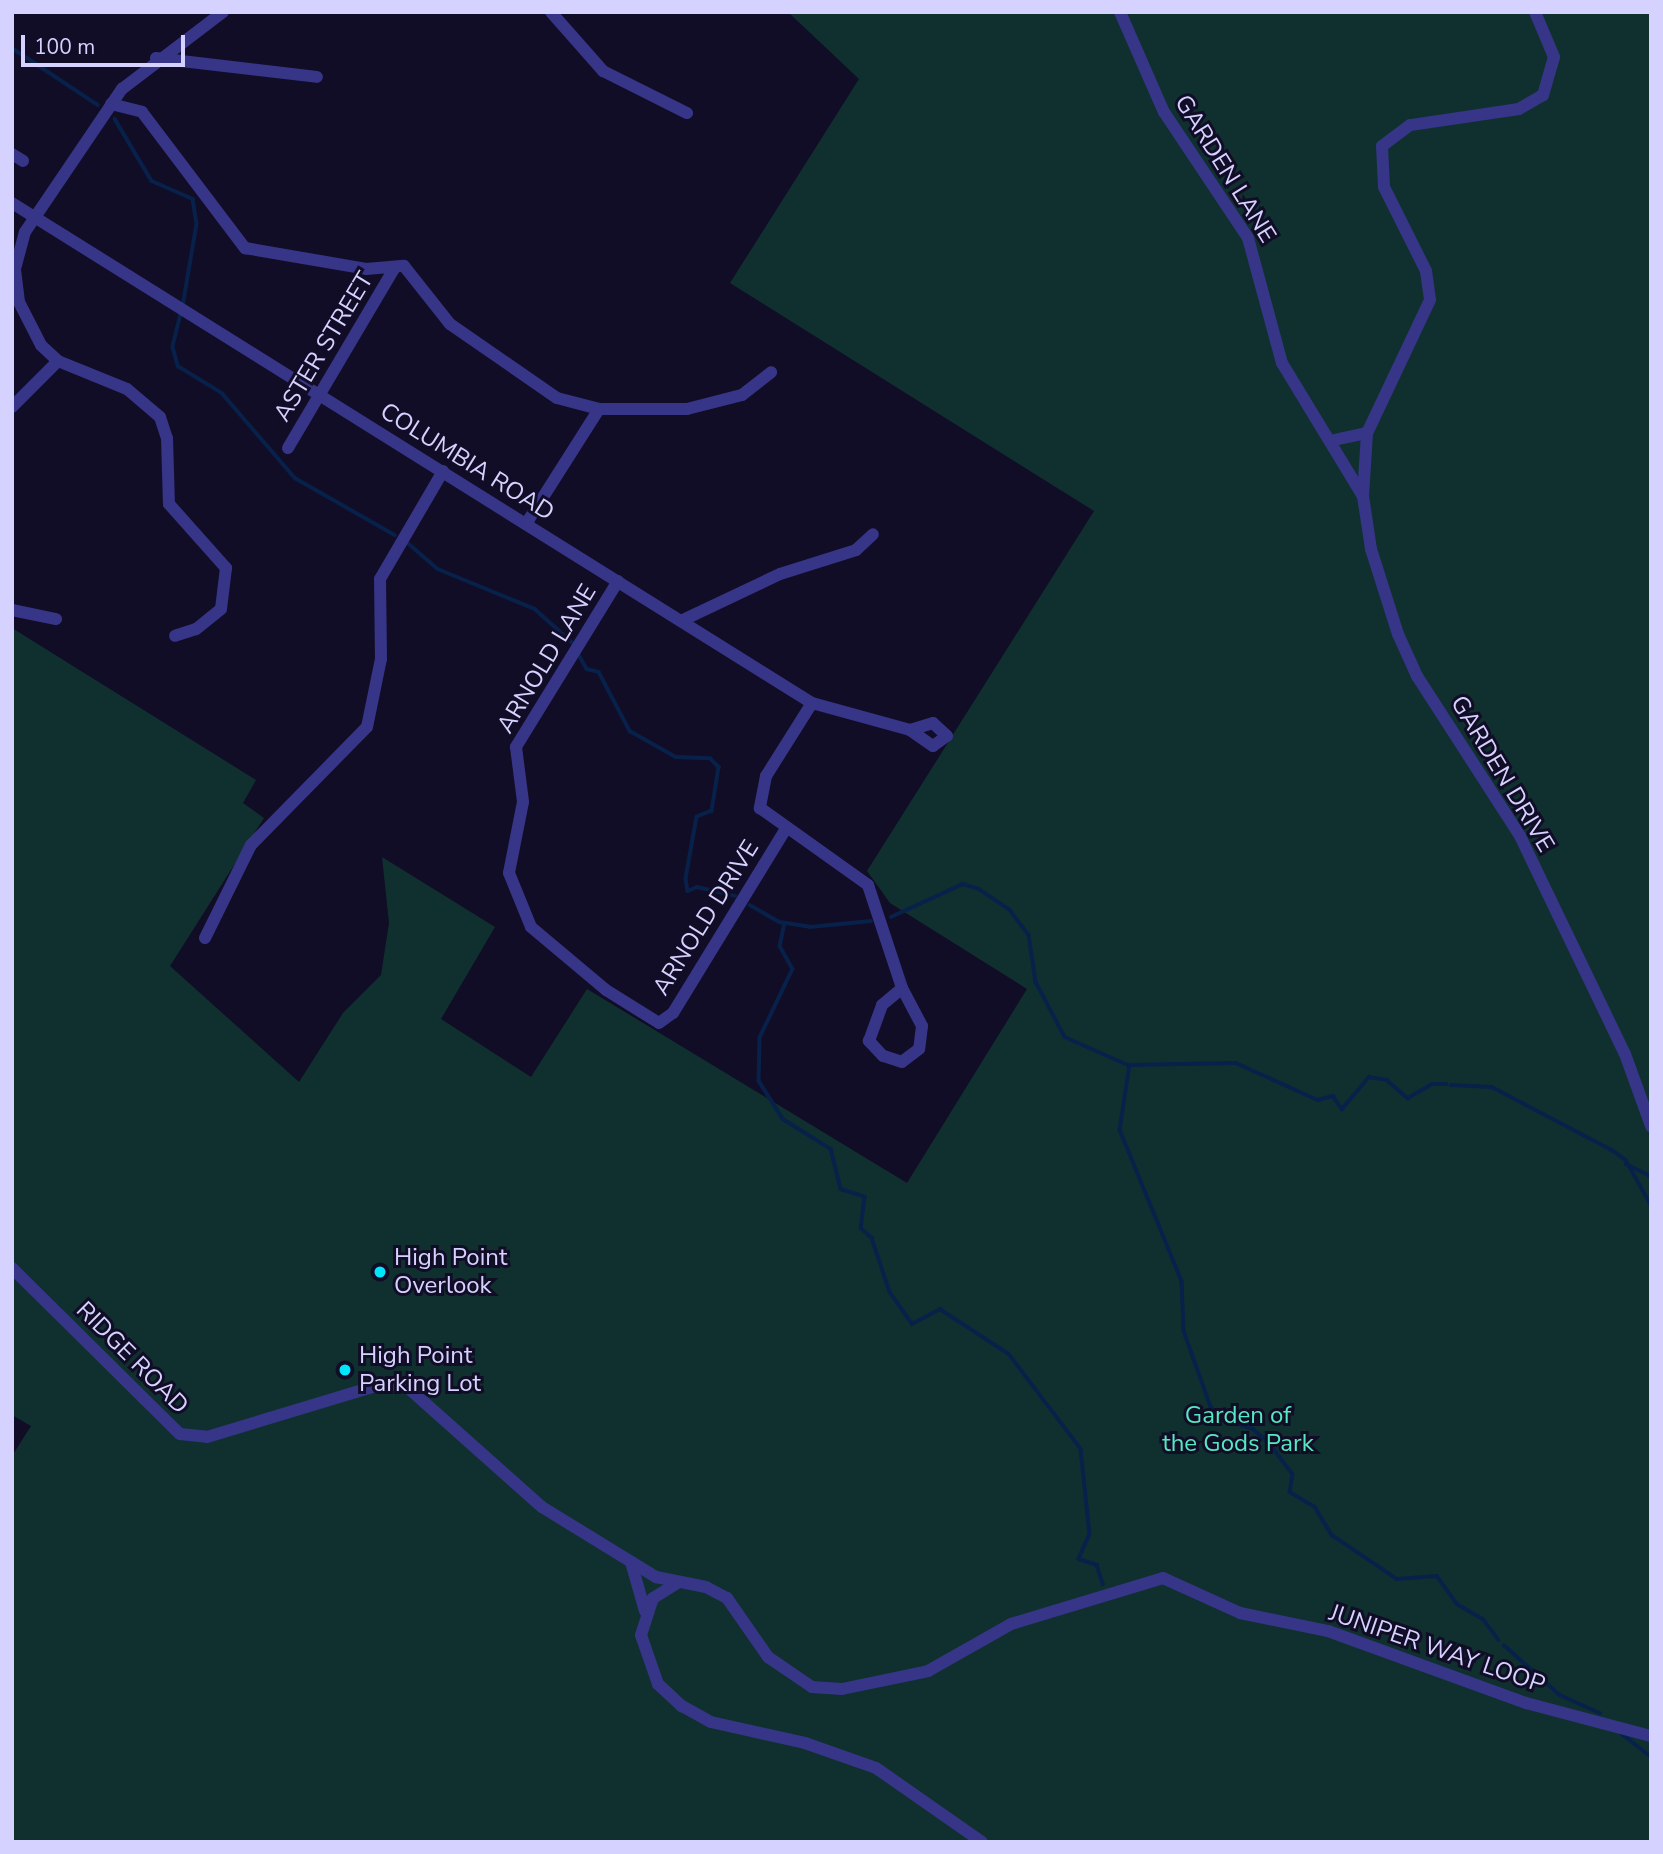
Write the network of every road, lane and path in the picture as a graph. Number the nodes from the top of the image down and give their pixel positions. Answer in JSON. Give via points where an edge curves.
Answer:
{"nodes":[{"id":1,"x":223,"y":12,"type":"edge"},
{"id":2,"x":551,"y":12,"type":"edge"},
{"id":3,"x":1120,"y":12,"type":"edge"},
{"id":4,"x":1535,"y":12,"type":"edge"},
{"id":5,"x":156,"y":58,"type":"junction"},
{"id":6,"x":317,"y":77,"type":"dead end"},
{"id":7,"x":111,"y":104,"type":"junction"},
{"id":8,"x":687,"y":113,"type":"dead end"},
{"id":9,"x":12,"y":203,"type":"edge"},
{"id":10,"x":34,"y":217,"type":"junction"},
{"id":11,"x":395,"y":267,"type":"junction"},
{"id":12,"x":58,"y":361,"type":"junction"},
{"id":13,"x":771,"y":372,"type":"dead end"},
{"id":14,"x":319,"y":394,"type":"junction"},
{"id":15,"x":12,"y":407,"type":"edge"},
{"id":16,"x":599,"y":409,"type":"junction"},
{"id":17,"x":1367,"y":433,"type":"junction"},
{"id":18,"x":1334,"y":440,"type":"junction"},
{"id":19,"x":288,"y":448,"type":"dead end"},
{"id":20,"x":443,"y":471,"type":"junction"},
{"id":21,"x":1363,"y":496,"type":"junction"},
{"id":22,"x":526,"y":524,"type":"junction"},
{"id":23,"x":873,"y":534,"type":"dead end"},
{"id":24,"x":618,"y":581,"type":"junction"},
{"id":25,"x":12,"y":610,"type":"edge"},
{"id":26,"x":56,"y":619,"type":"dead end"},
{"id":27,"x":683,"y":620,"type":"junction"},
{"id":28,"x":175,"y":636,"type":"dead end"},
{"id":29,"x":812,"y":703,"type":"junction"},
{"id":30,"x":910,"y":730,"type":"dead end"},
{"id":31,"x":785,"y":830,"type":"junction"},
{"id":32,"x":205,"y":938,"type":"dead end"},
{"id":33,"x":902,"y":988,"type":"junction"},
{"id":34,"x":659,"y":1023,"type":"joint"},
{"id":35,"x":1651,"y":1126,"type":"edge"},
{"id":36,"x":12,"y":1268,"type":"edge"},
{"id":37,"x":631,"y":1562,"type":"junction"},
{"id":38,"x":679,"y":1582,"type":"junction"},
{"id":39,"x":645,"y":1611,"type":"junction"},
{"id":40,"x":1651,"y":1736,"type":"edge"},
{"id":41,"x":982,"y":1842,"type":"edge"}],
"edges":[{"from":1,"to":5,"type":"street"},
{"from":2,"to":8,"type":"street","via":[[603,71]]},
{"from":3,"to":18,"type":"street","name":"GARDEN LANE","via":[[1164,112],[1248,237],[1282,363]]},
{"from":4,"to":17,"type":"street","name":"GARDEN DRIVE","via":[[1555,69],[1543,95],[1519,109],[1410,125],[1382,146],[1384,187],[1426,271],[1430,300]]},
{"from":5,"to":6,"type":"street","via":[[219,70]]},
{"from":5,"to":7,"type":"street"},
{"from":7,"to":10,"type":"street"},
{"from":7,"to":11,"type":"street","via":[[142,112],[245,248],[366,269]]},
{"from":9,"to":10,"type":"street","name":"COLUMBIA ROAD"},
{"from":10,"to":12,"type":"street","via":[[16,255],[16,284],[31,330]]},
{"from":10,"to":14,"type":"street","name":"COLUMBIA ROAD"},
{"from":11,"to":14,"type":"street","name":"ASTER STREET"},
{"from":11,"to":16,"type":"street","via":[[412,271],[456,329],[557,398]]},
{"from":12,"to":15,"type":"street"},
{"from":12,"to":28,"type":"street","via":[[127,389],[160,417],[167,438],[169,504],[226,568],[221,609],[196,629]]},
{"from":13,"to":16,"type":"street","via":[[742,395],[714,405]]},
{"from":14,"to":19,"type":"street","name":"ASTER STREET"},
{"from":14,"to":20,"type":"street","name":"COLUMBIA ROAD"},
{"from":16,"to":22,"type":"street"},
{"from":17,"to":18,"type":"street"},
{"from":17,"to":21,"type":"street","name":"GARDEN DRIVE"},
{"from":18,"to":21,"type":"street","name":"GARDEN LANE"},
{"from":20,"to":22,"type":"street","name":"COLUMBIA ROAD"},
{"from":20,"to":32,"type":"street","via":[[380,579],[381,659],[368,727],[251,845]]},
{"from":21,"to":35,"type":"street","name":"GARDEN DRIVE","via":[[1371,549],[1398,634],[1418,676],[1520,836],[1625,1054]]},
{"from":22,"to":24,"type":"street","name":"COLUMBIA ROAD"},
{"from":23,"to":27,"type":"street","via":[[856,550],[780,574]]},
{"from":24,"to":27,"type":"street","name":"COLUMBIA ROAD"},
{"from":24,"to":34,"type":"street","name":"ARNOLD LANE","via":[[519,739],[523,802],[509,873],[541,939]]},
{"from":25,"to":26,"type":"street"},
{"from":27,"to":29,"type":"street","name":"COLUMBIA ROAD"},
{"from":29,"to":30,"type":"street","name":"COLUMBIA ROAD"},
{"from":29,"to":31,"type":"street","via":[[758,798],[765,817]]},
{"from":31,"to":33,"type":"street","via":[[868,885]]},
{"from":31,"to":34,"type":"street","name":"ARNOLD DRIVE","via":[[673,1013]]},
{"from":33,"to":33,"type":"street","via":[[882,1005],[870,1041],[883,1056],[902,1062],[919,1049],[923,1035]]},
{"from":36,"to":37,"type":"street","name":"RIDGE ROAD","via":[[180,1434],[207,1437],[383,1384],[406,1386],[510,1485]]},
{"from":37,"to":38,"type":"street","name":"RIDGE ROAD"},
{"from":37,"to":39,"type":"street"},
{"from":38,"to":39,"type":"street","via":[[664,1588]]},
{"from":38,"to":40,"type":"street","name":"JUNIPER WAY LOOP","via":[[727,1598],[768,1657],[812,1687],[842,1689],[918,1674],[1011,1624],[1163,1578],[1240,1613],[1328,1632],[1526,1703]]},
{"from":39,"to":41,"type":"street","via":[[647,1660],[658,1684],[682,1706],[711,1722],[805,1743],[876,1769]]}]}
